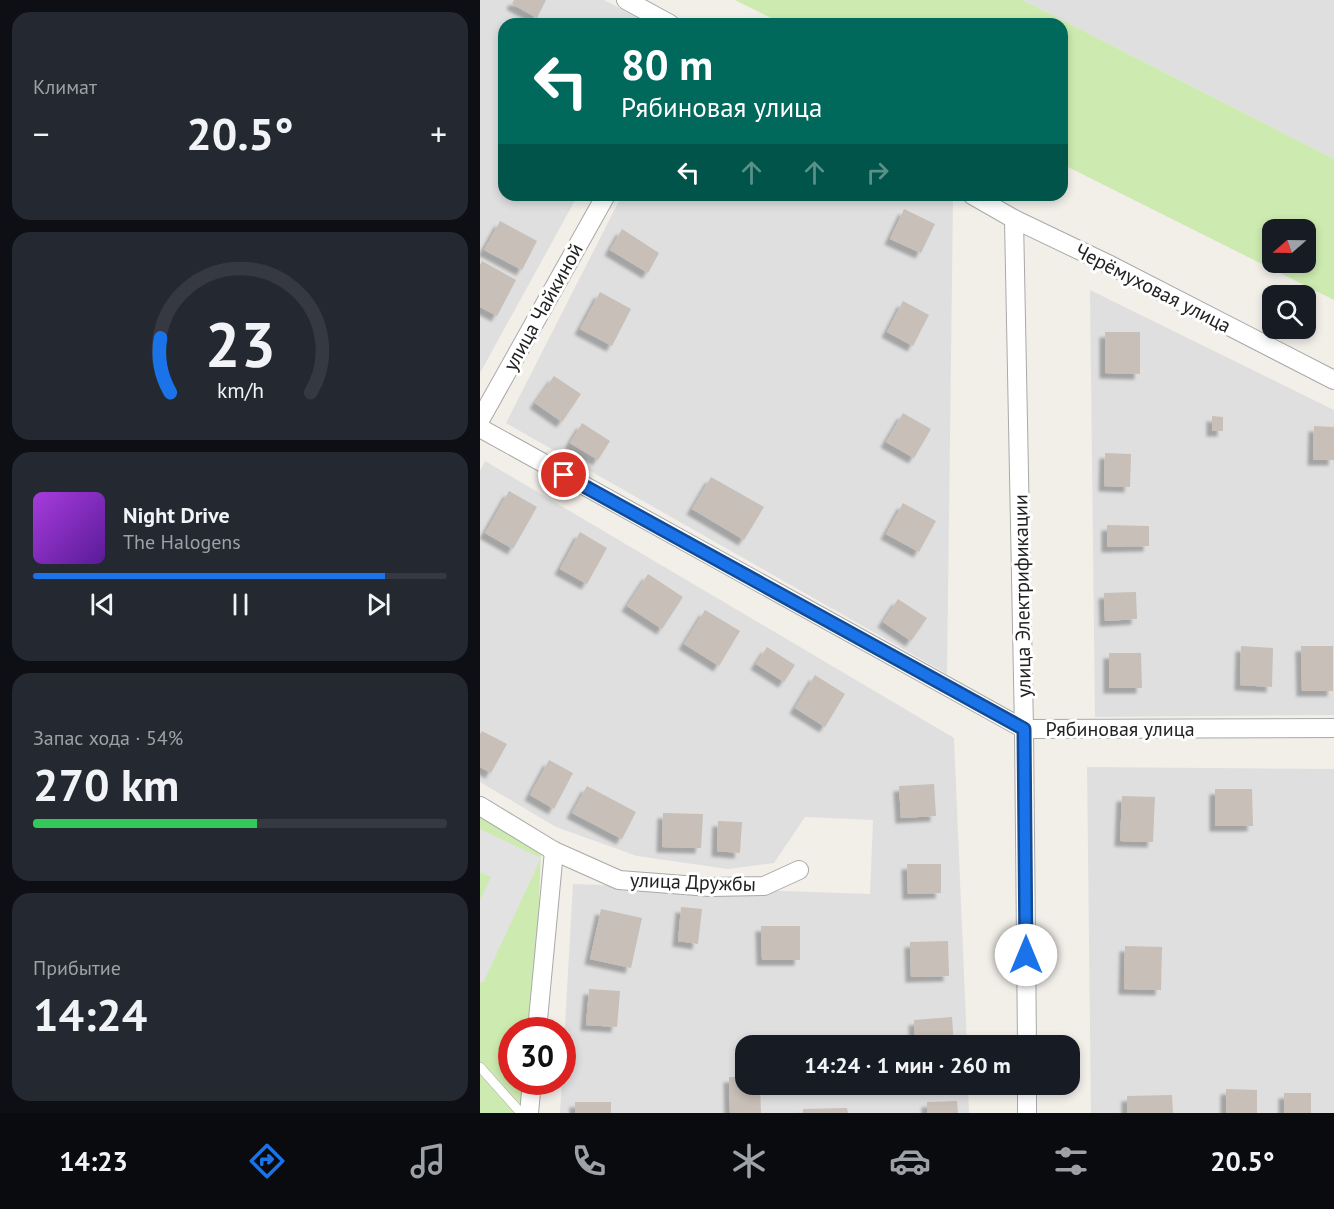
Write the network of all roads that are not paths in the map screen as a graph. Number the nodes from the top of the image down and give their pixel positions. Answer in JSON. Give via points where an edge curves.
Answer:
{"nodes":[{"id":1,"x":626,"y":0,"type":"edge"},
{"id":2,"x":659,"y":18,"type":"edge"},
{"id":3,"x":603,"y":201,"type":"edge"},
{"id":4,"x":982,"y":201,"type":"edge"},
{"id":5,"x":1014,"y":219,"type":"junction"},
{"id":6,"x":1334,"y":380,"type":"edge"},
{"id":7,"x":480,"y":420,"type":"edge"},
{"id":8,"x":480,"y":428,"type":"edge"},
{"id":9,"x":1334,"y":728,"type":"edge"},
{"id":10,"x":1024,"y":729,"type":"junction"},
{"id":11,"x":480,"y":806,"type":"edge"},
{"id":12,"x":554,"y":851,"type":"junction"},
{"id":13,"x":799,"y":870,"type":"dead end"},
{"id":14,"x":538,"y":1017,"type":"edge"},
{"id":15,"x":1027,"y":1035,"type":"edge"},
{"id":16,"x":480,"y":1067,"type":"edge"},
{"id":17,"x":531,"y":1095,"type":"edge"},
{"id":18,"x":1027,"y":1095,"type":"edge"},
{"id":19,"x":521,"y":1113,"type":"edge"},
{"id":20,"x":530,"y":1113,"type":"edge"},
{"id":21,"x":1027,"y":1113,"type":"edge"}],
"edges":[{"from":1,"to":2,"type":"street"},
{"from":3,"to":7,"type":"street","name":"улица Чайкиной"},
{"from":4,"to":5,"type":"street","name":"Черёмуховая улица"},
{"from":5,"to":6,"type":"street","name":"Черёмуховая улица"},
{"from":5,"to":10,"type":"street","name":"улица Электрификации"},
{"from":8,"to":10,"type":"street","name":"Рябиновая улица"},
{"from":9,"to":10,"type":"street","name":"Рябиновая улица"},
{"from":10,"to":15,"type":"street","name":"улица Электрификации"},
{"from":11,"to":12,"type":"street","name":"улица Дружбы"},
{"from":12,"to":13,"type":"street","name":"улица Дружбы","via":[[619,880],[710,887],[764,886]]},
{"from":12,"to":14,"type":"street"},
{"from":16,"to":19,"type":"lane"},
{"from":17,"to":20,"type":"street"},
{"from":18,"to":21,"type":"street"}]}
